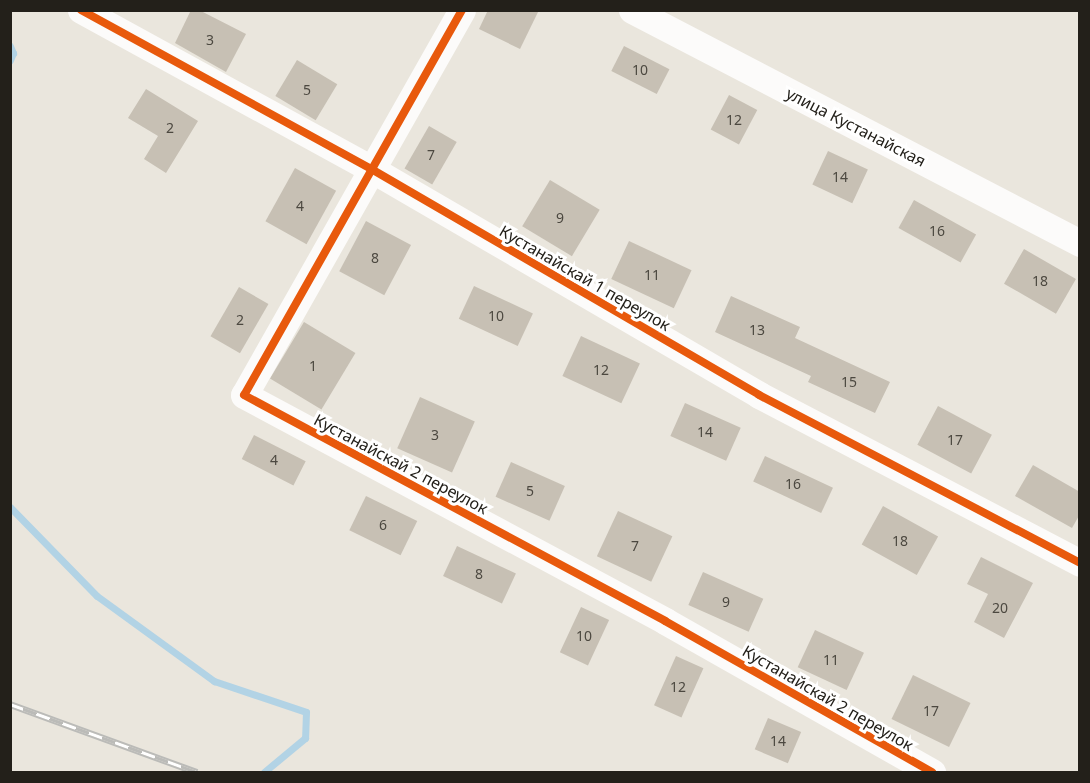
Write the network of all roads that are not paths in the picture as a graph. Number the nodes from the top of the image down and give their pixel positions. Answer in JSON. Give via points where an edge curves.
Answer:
{"nodes":[{"id":1,"x":81,"y":10,"type":"edge"},
{"id":2,"x":462,"y":10,"type":"edge"},
{"id":3,"x":632,"y":10,"type":"edge"},
{"id":4,"x":373,"y":170,"type":"junction"},
{"id":5,"x":1080,"y":243,"type":"edge"},
{"id":6,"x":1080,"y":563,"type":"edge"},
{"id":7,"x":932,"y":772,"type":"edge"}],
"edges":[{"from":1,"to":4,"type":"street","name":"Кустанайскай 1 переулок"},
{"from":2,"to":4,"type":"street","name":"Кустанайскай 2 переулок"},
{"from":3,"to":5,"type":"street","name":"улица Кустанайская"},
{"from":4,"to":6,"type":"street","name":"Кустанайскай 1 переулок","via":[[759,395]]},
{"from":4,"to":7,"type":"street","name":"Кустанайскай 2 переулок","via":[[244,395],[665,621]]}]}
